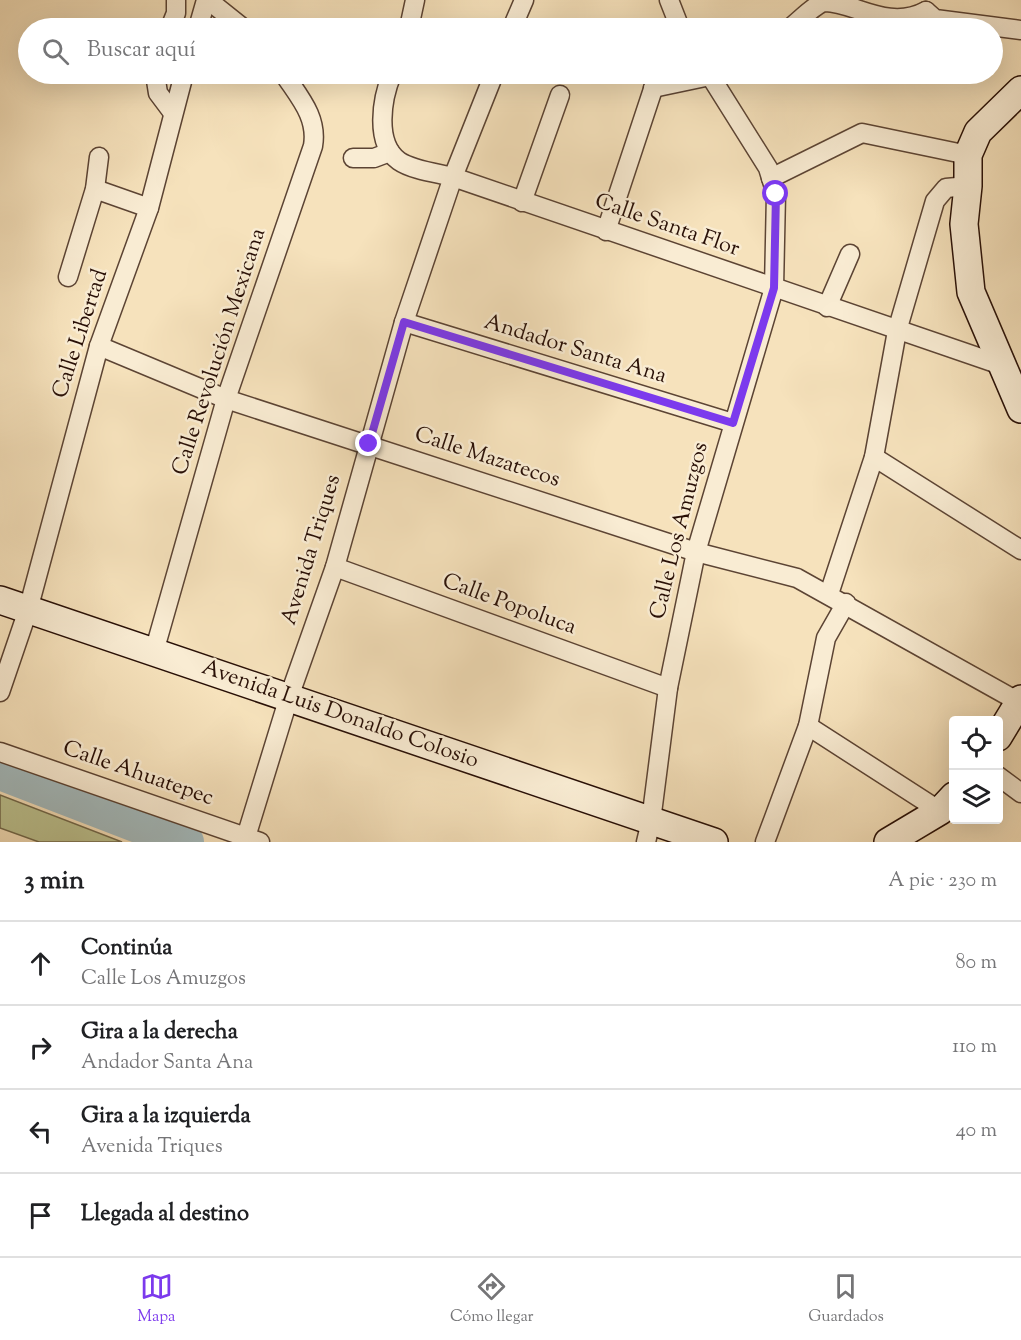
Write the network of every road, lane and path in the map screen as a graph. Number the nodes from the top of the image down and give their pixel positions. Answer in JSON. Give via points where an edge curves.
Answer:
{"nodes":[{"id":1,"x":176,"y":0,"type":"edge"},
{"id":2,"x":207,"y":0,"type":"edge"},
{"id":3,"x":415,"y":0,"type":"edge"},
{"id":4,"x":524,"y":0,"type":"edge"},
{"id":5,"x":669,"y":0,"type":"edge"},
{"id":6,"x":925,"y":6,"type":"edge"},
{"id":7,"x":174,"y":18,"type":"edge"},
{"id":8,"x":201,"y":18,"type":"edge"},
{"id":9,"x":230,"y":18,"type":"edge"},
{"id":10,"x":411,"y":18,"type":"edge"},
{"id":11,"x":516,"y":18,"type":"edge"},
{"id":12,"x":676,"y":18,"type":"edge"},
{"id":13,"x":803,"y":18,"type":"edge"},
{"id":14,"x":883,"y":18,"type":"edge"},
{"id":15,"x":912,"y":18,"type":"edge"},
{"id":16,"x":934,"y":18,"type":"edge"},
{"id":17,"x":1003,"y":28,"type":"edge"},
{"id":18,"x":1021,"y":30,"type":"edge"},
{"id":19,"x":157,"y":84,"type":"edge"},
{"id":20,"x":181,"y":84,"type":"edge"},
{"id":21,"x":291,"y":84,"type":"edge"},
{"id":22,"x":388,"y":84,"type":"edge"},
{"id":23,"x":490,"y":84,"type":"edge"},
{"id":24,"x":654,"y":84,"type":"edge"},
{"id":25,"x":715,"y":84,"type":"edge"},
{"id":26,"x":1021,"y":90,"type":"edge"},
{"id":27,"x":560,"y":95,"type":"dead end"},
{"id":28,"x":173,"y":113,"type":"junction"},
{"id":29,"x":390,"y":152,"type":"junction"},
{"id":30,"x":969,"y":155,"type":"junction"},
{"id":31,"x":99,"y":157,"type":"dead end"},
{"id":32,"x":353,"y":158,"type":"dead end"},
{"id":33,"x":453,"y":177,"type":"junction"},
{"id":34,"x":771,"y":178,"type":"junction"},
{"id":35,"x":968,"y":186,"type":"junction"},
{"id":36,"x":95,"y":189,"type":"junction"},
{"id":37,"x":522,"y":202,"type":"junction"},
{"id":38,"x":149,"y":208,"type":"junction"},
{"id":39,"x":606,"y":231,"type":"junction"},
{"id":40,"x":850,"y":254,"type":"dead end"},
{"id":41,"x":68,"y":277,"type":"dead end"},
{"id":42,"x":774,"y":288,"type":"junction"},
{"id":43,"x":827,"y":307,"type":"junction"},
{"id":44,"x":404,"y":322,"type":"junction"},
{"id":45,"x":897,"y":331,"type":"junction"},
{"id":46,"x":99,"y":346,"type":"junction"},
{"id":47,"x":1001,"y":365,"type":"junction"},
{"id":48,"x":1020,"y":398,"type":"edge"},
{"id":49,"x":226,"y":399,"type":"junction"},
{"id":50,"x":733,"y":423,"type":"junction"},
{"id":51,"x":369,"y":444,"type":"junction"},
{"id":52,"x":874,"y":457,"type":"junction"},
{"id":53,"x":1021,"y":550,"type":"edge"},
{"id":54,"x":696,"y":552,"type":"junction"},
{"id":55,"x":335,"y":567,"type":"junction"},
{"id":56,"x":829,"y":594,"type":"junction"},
{"id":57,"x":0,"y":600,"type":"edge"},
{"id":58,"x":846,"y":603,"type":"junction"},
{"id":59,"x":28,"y":610,"type":"junction"},
{"id":60,"x":154,"y":652,"type":"junction"},
{"id":61,"x":668,"y":688,"type":"junction"},
{"id":62,"x":0,"y":692,"type":"edge"},
{"id":63,"x":289,"y":697,"type":"junction"},
{"id":64,"x":1020,"y":700,"type":"edge"},
{"id":65,"x":808,"y":726,"type":"junction"},
{"id":66,"x":1003,"y":730,"type":"edge"},
{"id":67,"x":0,"y":752,"type":"edge"},
{"id":68,"x":1003,"y":779,"type":"edge"},
{"id":69,"x":1021,"y":793,"type":"edge"},
{"id":70,"x":947,"y":803,"type":"edge"},
{"id":71,"x":648,"y":832,"type":"edge"},
{"id":72,"x":253,"y":840,"type":"edge"},
{"id":73,"x":714,"y":842,"type":"edge"},
{"id":74,"x":765,"y":842,"type":"edge"},
{"id":75,"x":888,"y":842,"type":"edge"}],
"edges":[{"from":1,"to":7,"type":"street"},
{"from":2,"to":8,"type":"street"},
{"from":2,"to":9,"type":"street"},
{"from":3,"to":10,"type":"street"},
{"from":4,"to":11,"type":"street"},
{"from":5,"to":12,"type":"street"},
{"from":6,"to":15,"type":"street"},
{"from":6,"to":16,"type":"street"},
{"from":13,"to":14,"type":"street","via":[[831,0]]},
{"from":17,"to":18,"type":"street"},
{"from":19,"to":28,"type":"street","via":[[158,93]]},
{"from":20,"to":28,"type":"street","name":"Calle Libertad"},
{"from":21,"to":49,"type":"street","name":"Calle Revolución Mexicana","via":[[316,130]]},
{"from":22,"to":29,"type":"street","via":[[383,136]]},
{"from":23,"to":33,"type":"street","name":"Avenida Triques"},
{"from":24,"to":39,"type":"street"},
{"from":25,"to":34,"type":"street","name":"Calle Los Amuzgos"},
{"from":26,"to":30,"type":"street","via":[[978,132]]},
{"from":27,"to":37,"type":"street"},
{"from":28,"to":38,"type":"street","name":"Calle Libertad"},
{"from":29,"to":32,"type":"street","via":[[374,158]]},
{"from":29,"to":33,"type":"street","name":"Calle Santa Flor","via":[[400,162]]},
{"from":30,"to":34,"type":"street","via":[[862,134]]},
{"from":30,"to":35,"type":"street"},
{"from":31,"to":36,"type":"street"},
{"from":33,"to":37,"type":"street","name":"Calle Santa Flor"},
{"from":33,"to":44,"type":"street","name":"Avenida Triques"},
{"from":34,"to":42,"type":"street","name":"Calle Los Amuzgos","via":[[777,220]]},
{"from":35,"to":45,"type":"street","via":[[946,188],[935,201]]},
{"from":35,"to":47,"type":"street","via":[[964,224],[971,292]]},
{"from":36,"to":38,"type":"street"},
{"from":36,"to":41,"type":"street"},
{"from":37,"to":39,"type":"street","name":"Calle Santa Flor"},
{"from":38,"to":46,"type":"street","name":"Calle Libertad"},
{"from":39,"to":42,"type":"street","name":"Calle Santa Flor"},
{"from":40,"to":43,"type":"street"},
{"from":42,"to":43,"type":"street","name":"Calle Santa Flor"},
{"from":42,"to":50,"type":"street","name":"Calle Los Amuzgos"},
{"from":43,"to":45,"type":"street","name":"Calle Santa Flor"},
{"from":44,"to":50,"type":"street","name":"Andador Santa Ana"},
{"from":44,"to":51,"type":"street","name":"Avenida Triques"},
{"from":45,"to":47,"type":"street","name":"Calle Santa Flor"},
{"from":45,"to":52,"type":"street"},
{"from":46,"to":49,"type":"street","name":"Calle Mazatecos"},
{"from":46,"to":59,"type":"street","name":"Calle Libertad"},
{"from":47,"to":48,"type":"street"},
{"from":49,"to":51,"type":"street","name":"Calle Mazatecos"},
{"from":49,"to":60,"type":"street","name":"Calle Revolución Mexicana"},
{"from":50,"to":54,"type":"street","name":"Calle Los Amuzgos"},
{"from":51,"to":54,"type":"street","name":"Calle Mazatecos"},
{"from":51,"to":55,"type":"street","name":"Avenida Triques"},
{"from":52,"to":53,"type":"street"},
{"from":52,"to":56,"type":"street"},
{"from":54,"to":56,"type":"street","name":"Calle Mazatecos","via":[[797,578]]},
{"from":54,"to":61,"type":"street","name":"Calle Los Amuzgos"},
{"from":55,"to":61,"type":"street","name":"Calle Popoluca"},
{"from":55,"to":63,"type":"street","name":"Avenida Triques"},
{"from":56,"to":58,"type":"street","name":"Calle Mazatecos"},
{"from":57,"to":59,"type":"street","name":"Avenida Luis Donaldo Colosio"},
{"from":58,"to":64,"type":"street","name":"Calle Mazatecos"},
{"from":58,"to":65,"type":"street","via":[[826,638]]},
{"from":59,"to":60,"type":"street","name":"Avenida Luis Donaldo Colosio"},
{"from":59,"to":62,"type":"street"},
{"from":60,"to":63,"type":"street","name":"Avenida Luis Donaldo Colosio"},
{"from":61,"to":71,"type":"street","name":"Calle Los Amuzgos"},
{"from":63,"to":71,"type":"street","name":"Avenida Luis Donaldo Colosio"},
{"from":63,"to":72,"type":"street","name":"Avenida Triques"},
{"from":64,"to":66,"type":"street"},
{"from":65,"to":70,"type":"street"},
{"from":65,"to":74,"type":"street"},
{"from":67,"to":72,"type":"street","name":"Calle Ahuatepec"},
{"from":68,"to":69,"type":"street"},
{"from":70,"to":75,"type":"street"},
{"from":71,"to":73,"type":"street","name":"Avenida Luis Donaldo Colosio"}]}
